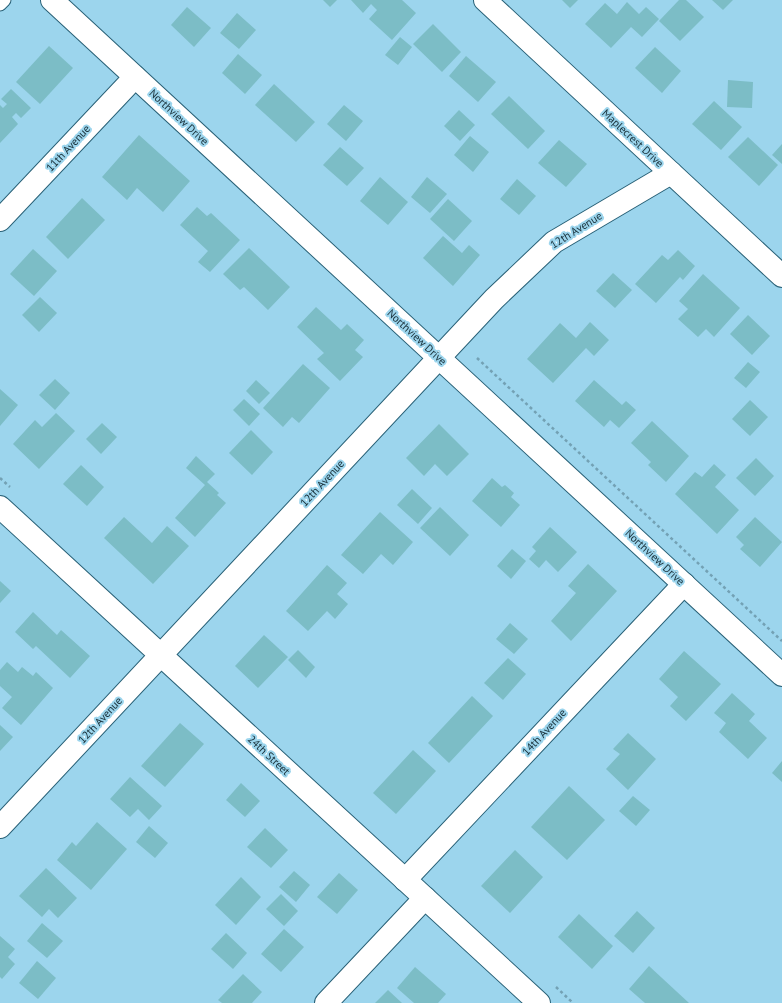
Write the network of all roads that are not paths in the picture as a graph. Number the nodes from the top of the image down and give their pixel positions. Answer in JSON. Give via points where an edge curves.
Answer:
{"nodes":[{"id":1,"x":4,"y":0,"type":"edge"},
{"id":2,"x":52,"y":0,"type":"edge"},
{"id":3,"x":485,"y":0,"type":"edge"},
{"id":4,"x":0,"y":4,"type":"edge"},
{"id":5,"x":135,"y":77,"type":"junction"},
{"id":6,"x":671,"y":173,"type":"junction"},
{"id":7,"x":0,"y":220,"type":"edge"},
{"id":8,"x":782,"y":276,"type":"edge"},
{"id":9,"x":439,"y":358,"type":"junction"},
{"id":10,"x":0,"y":507,"type":"edge"},
{"id":11,"x":684,"y":584,"type":"junction"},
{"id":12,"x":161,"y":655,"type":"junction"},
{"id":13,"x":782,"y":675,"type":"edge"},
{"id":14,"x":0,"y":827,"type":"edge"},
{"id":15,"x":405,"y":880,"type":"junction"},
{"id":16,"x":425,"y":898,"type":"junction"},
{"id":17,"x":326,"y":1003,"type":"edge"},
{"id":18,"x":539,"y":1003,"type":"edge"}],
"edges":[{"from":1,"to":4,"type":"lane"},
{"from":2,"to":5,"type":"street","name":"Northview Drive"},
{"from":3,"to":6,"type":"street","name":"Maplecrest Drive"},
{"from":5,"to":7,"type":"street","name":"11th Avenue"},
{"from":5,"to":9,"type":"street","name":"Northview Drive"},
{"from":6,"to":8,"type":"street","name":"Maplecrest Drive"},
{"from":6,"to":9,"type":"street","name":"12th Avenue","via":[[554,242],[494,299]]},
{"from":9,"to":11,"type":"street","name":"Northview Drive"},
{"from":9,"to":12,"type":"street","name":"12th Avenue"},
{"from":10,"to":12,"type":"street","name":"24th Street"},
{"from":11,"to":13,"type":"street","name":"Northview Drive"},
{"from":11,"to":15,"type":"street","name":"14th Avenue"},
{"from":12,"to":14,"type":"street","name":"12th Avenue"},
{"from":12,"to":15,"type":"street","name":"24th Street"},
{"from":15,"to":16,"type":"street","name":"24th Street"},
{"from":16,"to":17,"type":"street"},
{"from":16,"to":18,"type":"street","name":"24th Street"}]}
